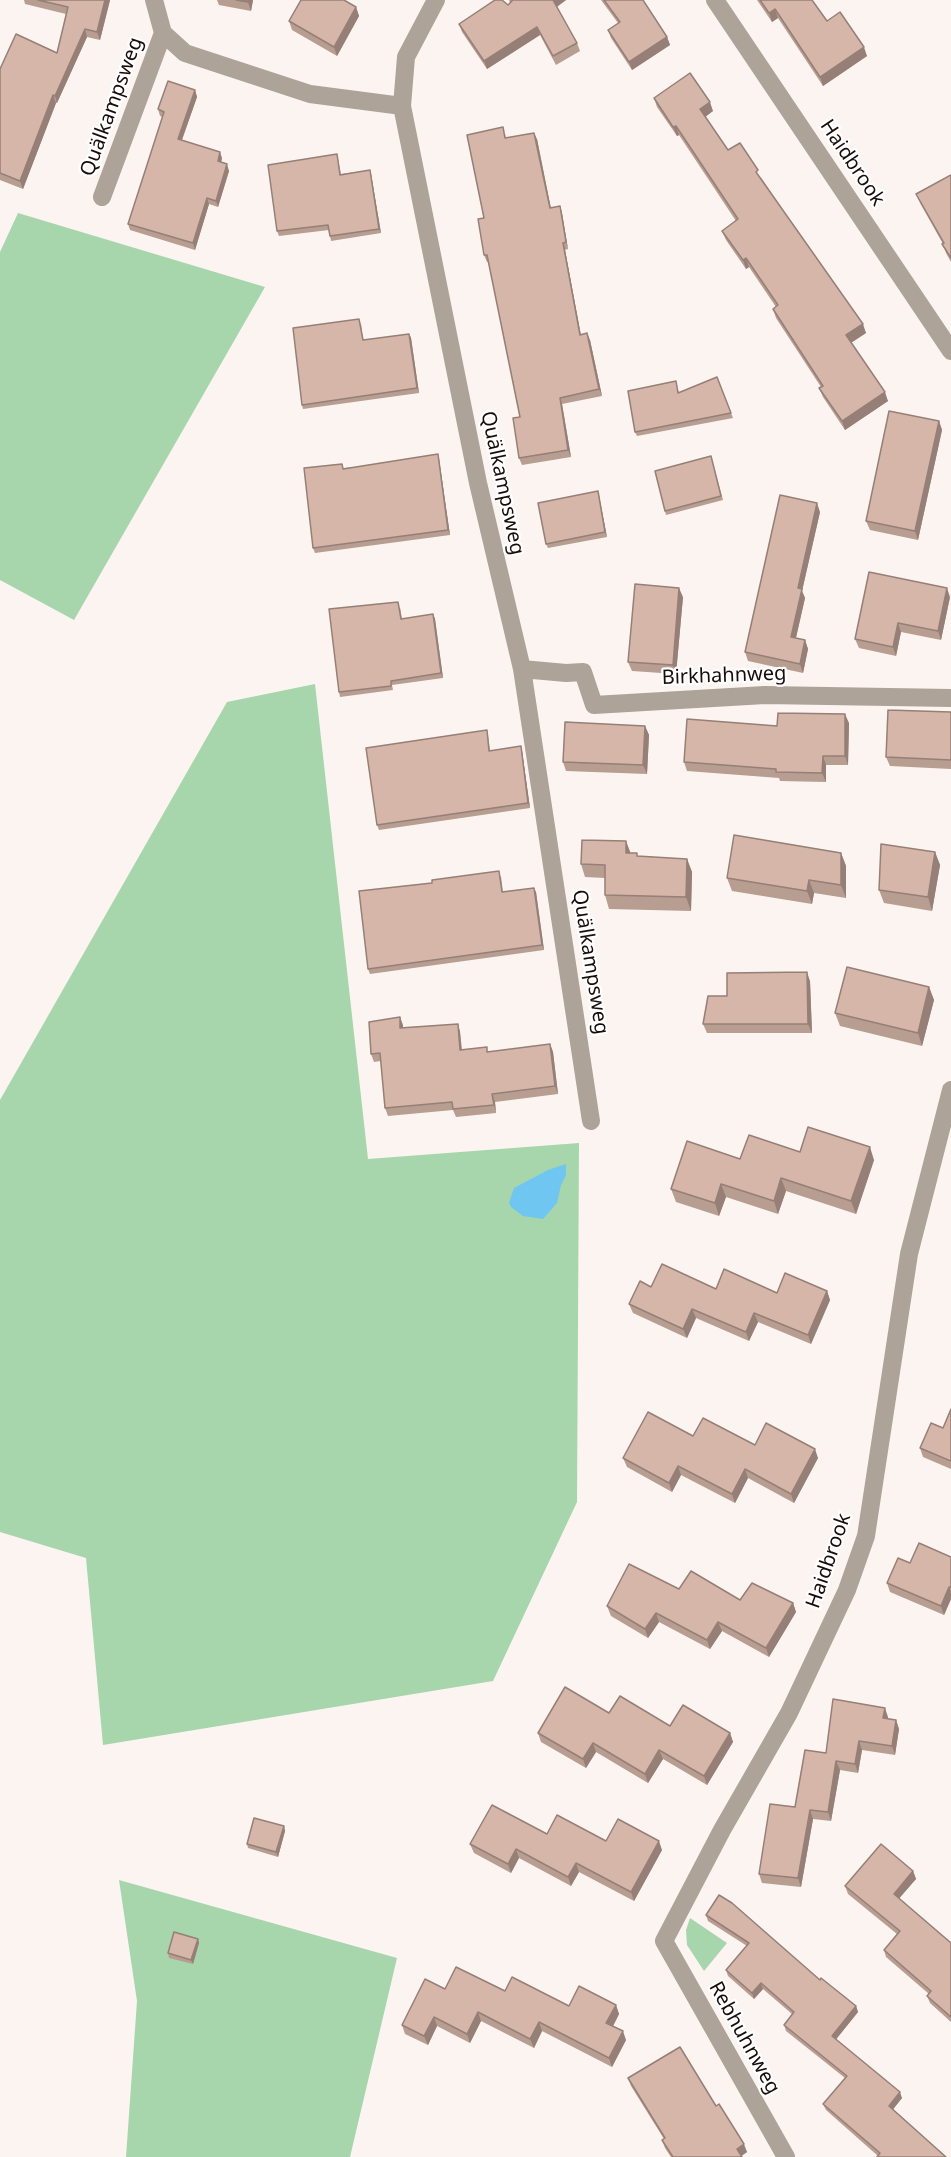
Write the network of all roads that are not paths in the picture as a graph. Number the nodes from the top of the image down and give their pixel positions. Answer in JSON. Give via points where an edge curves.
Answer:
{"nodes":[{"id":1,"x":154,"y":0,"type":"edge"},
{"id":2,"x":436,"y":0,"type":"edge"},
{"id":3,"x":715,"y":0,"type":"edge"},
{"id":4,"x":163,"y":33,"type":"junction"},
{"id":5,"x":402,"y":106,"type":"junction"},
{"id":6,"x":102,"y":197,"type":"dead end"},
{"id":7,"x":951,"y":351,"type":"edge"},
{"id":8,"x":522,"y":669,"type":"junction"},
{"id":9,"x":951,"y":698,"type":"edge"},
{"id":10,"x":951,"y":1090,"type":"edge"},
{"id":11,"x":591,"y":1121,"type":"dead end"},
{"id":12,"x":664,"y":1941,"type":"joint"},
{"id":13,"x":786,"y":2157,"type":"edge"}],
"edges":[{"from":1,"to":4,"type":"street","name":"Quälkampsweg"},
{"from":2,"to":5,"type":"street","via":[[406,57]]},
{"from":3,"to":7,"type":"street","name":"Haidbrook"},
{"from":4,"to":5,"type":"street","name":"Quälkampsweg","via":[[184,53],[310,94]]},
{"from":4,"to":6,"type":"street","name":"Quälkampsweg"},
{"from":5,"to":8,"type":"street","name":"Quälkampsweg","via":[[478,483]]},
{"from":8,"to":9,"type":"street","name":"Birkhahnweg","via":[[583,672],[594,705],[765,695]]},
{"from":8,"to":11,"type":"street","name":"Quälkampsweg"},
{"from":10,"to":12,"type":"street","name":"Haidbrook","via":[[909,1254],[866,1536],[847,1590],[789,1713]]},
{"from":12,"to":13,"type":"street","name":"Rebhuhnweg"}]}
